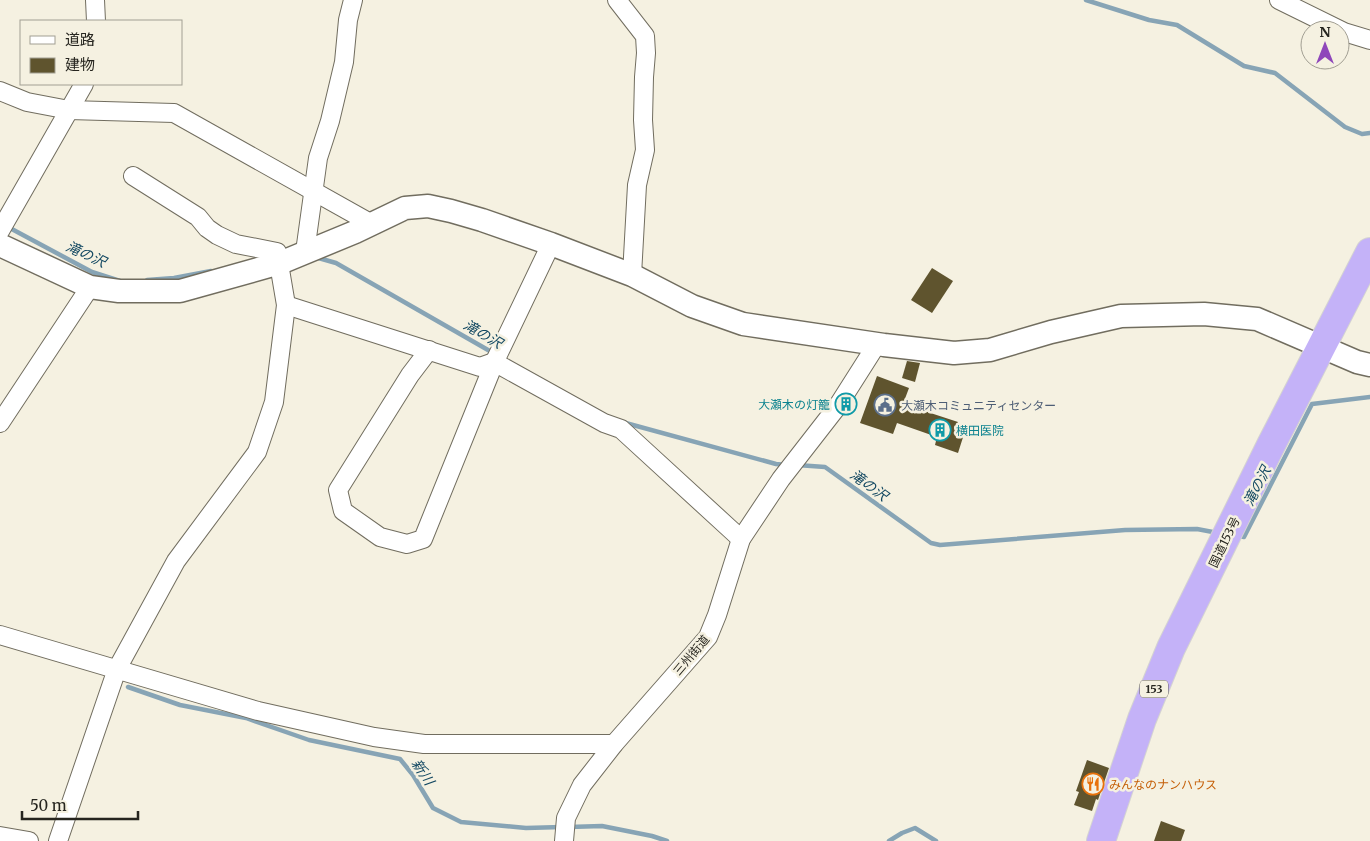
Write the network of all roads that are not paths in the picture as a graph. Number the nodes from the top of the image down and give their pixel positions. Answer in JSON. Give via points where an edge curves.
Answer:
{"nodes":[{"id":1,"x":95,"y":0,"type":"edge"},
{"id":2,"x":353,"y":0,"type":"edge"},
{"id":3,"x":617,"y":0,"type":"edge"},
{"id":4,"x":1279,"y":0,"type":"edge"},
{"id":5,"x":96,"y":20,"type":"edge"},
{"id":6,"x":1370,"y":40,"type":"edge"},
{"id":7,"x":83,"y":85,"type":"edge"},
{"id":8,"x":0,"y":91,"type":"edge"},
{"id":9,"x":69,"y":110,"type":"junction"},
{"id":10,"x":133,"y":176,"type":"dead end"},
{"id":11,"x":315,"y":192,"type":"junction"},
{"id":12,"x":372,"y":224,"type":"junction"},
{"id":13,"x":2,"y":226,"type":"edge"},
{"id":14,"x":551,"y":244,"type":"junction"},
{"id":15,"x":0,"y":245,"type":"edge"},
{"id":16,"x":305,"y":252,"type":"junction"},
{"id":17,"x":1370,"y":252,"type":"edge"},
{"id":18,"x":280,"y":263,"type":"junction"},
{"id":19,"x":632,"y":275,"type":"junction"},
{"id":20,"x":90,"y":287,"type":"junction"},
{"id":21,"x":286,"y":305,"type":"junction"},
{"id":22,"x":877,"y":344,"type":"junction"},
{"id":23,"x":1321,"y":347,"type":"junction"},
{"id":24,"x":429,"y":350,"type":"junction"},
{"id":25,"x":497,"y":356,"type":"junction"},
{"id":26,"x":1370,"y":365,"type":"edge"},
{"id":27,"x":0,"y":423,"type":"edge"},
{"id":28,"x":741,"y":539,"type":"junction"},
{"id":29,"x":0,"y":635,"type":"edge"},
{"id":30,"x":117,"y":669,"type":"junction"},
{"id":31,"x":614,"y":744,"type":"junction"},
{"id":32,"x":0,"y":836,"type":"edge"},
{"id":33,"x":564,"y":840,"type":"edge"},
{"id":34,"x":29,"y":841,"type":"edge"},
{"id":35,"x":58,"y":841,"type":"edge"},
{"id":36,"x":1101,"y":841,"type":"edge"}],
"edges":[{"from":1,"to":5,"type":"street"},
{"from":2,"to":11,"type":"street","via":[[344,62],[318,158]]},
{"from":3,"to":19,"type":"street","via":[[645,36],[646,53],[645,150],[637,185]]},
{"from":4,"to":6,"type":"street","via":[[1344,32]]},
{"from":7,"to":9,"type":"street"},
{"from":8,"to":9,"type":"street","via":[[27,102]]},
{"from":9,"to":11,"type":"street","via":[[174,113]]},
{"from":9,"to":13,"type":"street"},
{"from":10,"to":18,"type":"street","via":[[198,217],[217,235],[236,244],[277,252]]},
{"from":11,"to":12,"type":"street"},
{"from":11,"to":16,"type":"street"},
{"from":12,"to":14,"type":"street","via":[[405,208],[428,206],[450,210]]},
{"from":12,"to":16,"type":"street"},
{"from":14,"to":19,"type":"street"},
{"from":14,"to":25,"type":"street"},
{"from":15,"to":20,"type":"street"},
{"from":16,"to":18,"type":"street"},
{"from":17,"to":23,"type":"highway","name":"国道153号","number":"153"},
{"from":18,"to":20,"type":"street","via":[[180,291],[119,291]]},
{"from":18,"to":21,"type":"street"},
{"from":19,"to":22,"type":"street","via":[[692,306],[744,324]]},
{"from":20,"to":27,"type":"street"},
{"from":21,"to":24,"type":"street"},
{"from":21,"to":30,"type":"street","via":[[274,402],[257,452],[176,561]]},
{"from":22,"to":23,"type":"street","via":[[954,353],[975,352],[1121,316],[1204,314],[1258,319]]},
{"from":22,"to":28,"type":"street","name":"三州街道","via":[[837,407],[785,474]]},
{"from":23,"to":26,"type":"street"},
{"from":23,"to":36,"type":"highway","name":"国道153号","number":"153","via":[[1171,648]]},
{"from":24,"to":25,"type":"street","via":[[480,367]]},
{"from":24,"to":25,"type":"street","via":[[338,490],[344,511],[380,537],[407,544],[423,539]]},
{"from":25,"to":28,"type":"street","via":[[604,423],[621,429]]},
{"from":28,"to":31,"type":"street","name":"三州街道","via":[[708,637]]},
{"from":29,"to":30,"type":"street"},
{"from":30,"to":31,"type":"street","via":[[258,711],[374,737],[424,744]]},
{"from":30,"to":35,"type":"street"},
{"from":31,"to":33,"type":"street","name":"三州街道","via":[[582,785],[566,818]]},
{"from":32,"to":34,"type":"street"}]}
